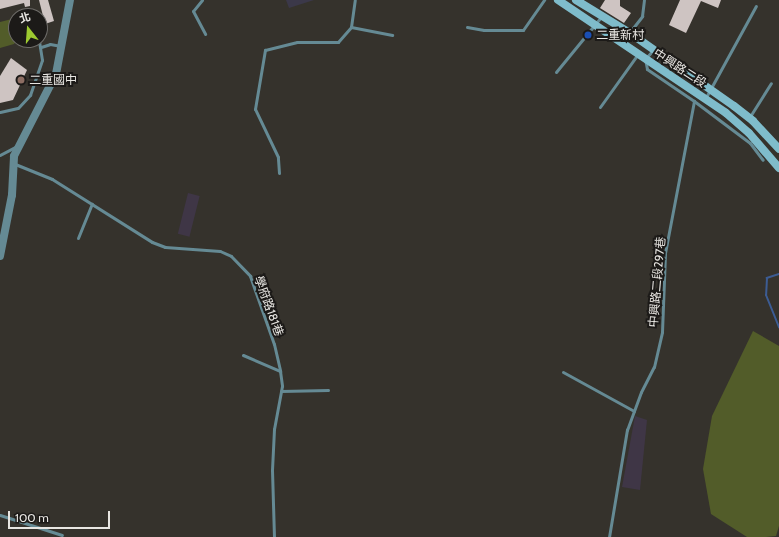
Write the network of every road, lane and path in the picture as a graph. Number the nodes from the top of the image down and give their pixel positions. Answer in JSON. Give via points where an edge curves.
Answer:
{"nodes":[{"id":1,"x":70,"y":0,"type":"edge"},
{"id":2,"x":202,"y":0,"type":"edge"},
{"id":3,"x":355,"y":0,"type":"edge"},
{"id":4,"x":544,"y":0,"type":"edge"},
{"id":5,"x":558,"y":0,"type":"edge"},
{"id":6,"x":576,"y":0,"type":"edge"},
{"id":7,"x":644,"y":0,"type":"edge"},
{"id":8,"x":756,"y":6,"type":"dead end"},
{"id":9,"x":601,"y":16,"type":"junction"},
{"id":10,"x":595,"y":24,"type":"junction"},
{"id":11,"x":467,"y":26,"type":"dead end"},
{"id":12,"x":351,"y":27,"type":"junction"},
{"id":13,"x":630,"y":33,"type":"junction"},
{"id":14,"x":205,"y":34,"type":"dead end"},
{"id":15,"x":392,"y":35,"type":"dead end"},
{"id":16,"x":622,"y":42,"type":"junction"},
{"id":17,"x":48,"y":45,"type":"edge"},
{"id":18,"x":63,"y":46,"type":"junction"},
{"id":19,"x":41,"y":48,"type":"edge"},
{"id":20,"x":653,"y":50,"type":"junction"},
{"id":21,"x":642,"y":56,"type":"junction"},
{"id":22,"x":556,"y":72,"type":"dead end"},
{"id":23,"x":771,"y":83,"type":"dead end"},
{"id":24,"x":712,"y":91,"type":"junction"},
{"id":25,"x":705,"y":99,"type":"junction"},
{"id":26,"x":694,"y":101,"type":"junction"},
{"id":27,"x":600,"y":107,"type":"dead end"},
{"id":28,"x":0,"y":112,"type":"edge"},
{"id":29,"x":749,"y":118,"type":"junction"},
{"id":30,"x":17,"y":146,"type":"junction"},
{"id":31,"x":779,"y":149,"type":"edge"},
{"id":32,"x":0,"y":155,"type":"edge"},
{"id":33,"x":763,"y":160,"type":"dead end"},
{"id":34,"x":13,"y":164,"type":"junction"},
{"id":35,"x":779,"y":168,"type":"edge"},
{"id":36,"x":279,"y":173,"type":"dead end"},
{"id":37,"x":92,"y":204,"type":"junction"},
{"id":38,"x":78,"y":238,"type":"dead end"},
{"id":39,"x":0,"y":256,"type":"edge"},
{"id":40,"x":243,"y":355,"type":"dead end"},
{"id":41,"x":280,"y":371,"type":"junction"},
{"id":42,"x":562,"y":372,"type":"dead end"},
{"id":43,"x":328,"y":390,"type":"dead end"},
{"id":44,"x":281,"y":391,"type":"junction"},
{"id":45,"x":634,"y":411,"type":"junction"},
{"id":46,"x":0,"y":515,"type":"edge"},
{"id":47,"x":62,"y":535,"type":"dead end"},
{"id":48,"x":274,"y":537,"type":"edge"},
{"id":49,"x":609,"y":537,"type":"edge"}],
"edges":[{"from":1,"to":18,"type":"street"},
{"from":2,"to":14,"type":"lane","via":[[193,11]]},
{"from":3,"to":12,"type":"lane"},
{"from":4,"to":11,"type":"lane","via":[[523,30],[484,30]]},
{"from":5,"to":10,"type":"main road","name":"中興路二段"},
{"from":6,"to":9,"type":"main road","name":"中興路二段"},
{"from":7,"to":13,"type":"lane","via":[[642,16]]},
{"from":8,"to":24,"type":"lane"},
{"from":9,"to":10,"type":"lane"},
{"from":9,"to":13,"type":"main road","name":"中興路二段"},
{"from":10,"to":16,"type":"main road","name":"中興路二段"},
{"from":10,"to":22,"type":"lane"},
{"from":12,"to":15,"type":"lane"},
{"from":12,"to":36,"type":"lane","via":[[338,42],[297,42],[265,50],[255,109],[278,157]]},
{"from":13,"to":16,"type":"lane"},
{"from":13,"to":20,"type":"main road","name":"中興路二段"},
{"from":16,"to":21,"type":"main road","name":"中興路二段"},
{"from":17,"to":18,"type":"lane"},
{"from":18,"to":30,"type":"street","via":[[48,93]]},
{"from":19,"to":28,"type":"lane","via":[[42,60],[30,95],[18,108]]},
{"from":20,"to":21,"type":"lane"},
{"from":20,"to":24,"type":"main road","name":"中興路二段"},
{"from":21,"to":25,"type":"main road","name":"中興路二段"},
{"from":21,"to":26,"type":"lane","via":[[647,68]]},
{"from":21,"to":27,"type":"lane"},
{"from":23,"to":29,"type":"lane"},
{"from":24,"to":25,"type":"lane"},
{"from":24,"to":29,"type":"main road","name":"中興路二段"},
{"from":25,"to":35,"type":"main road","name":"中興路二段","via":[[749,133]]},
{"from":26,"to":33,"type":"lane","via":[[750,143]]},
{"from":26,"to":45,"type":"lane","name":"中興路二段297巷","via":[[666,253],[662,332],[654,367]]},
{"from":29,"to":31,"type":"main road","name":"中興路二段"},
{"from":30,"to":32,"type":"lane"},
{"from":30,"to":34,"type":"street"},
{"from":34,"to":37,"type":"lane","name":"學府路181巷","via":[[52,179]]},
{"from":34,"to":39,"type":"street","via":[[12,195]]},
{"from":37,"to":38,"type":"lane"},
{"from":37,"to":41,"type":"lane","name":"學府路181巷","via":[[133,232],[165,247],[220,251],[231,256],[250,276]]},
{"from":40,"to":41,"type":"lane"},
{"from":41,"to":44,"type":"lane","name":"學府路181巷"},
{"from":42,"to":45,"type":"lane"},
{"from":43,"to":44,"type":"lane"},
{"from":44,"to":48,"type":"lane","name":"學府路181巷","via":[[274,429],[272,463]]},
{"from":45,"to":49,"type":"lane","name":"中興路二段297巷","via":[[627,430]]},
{"from":46,"to":47,"type":"lane"}]}
